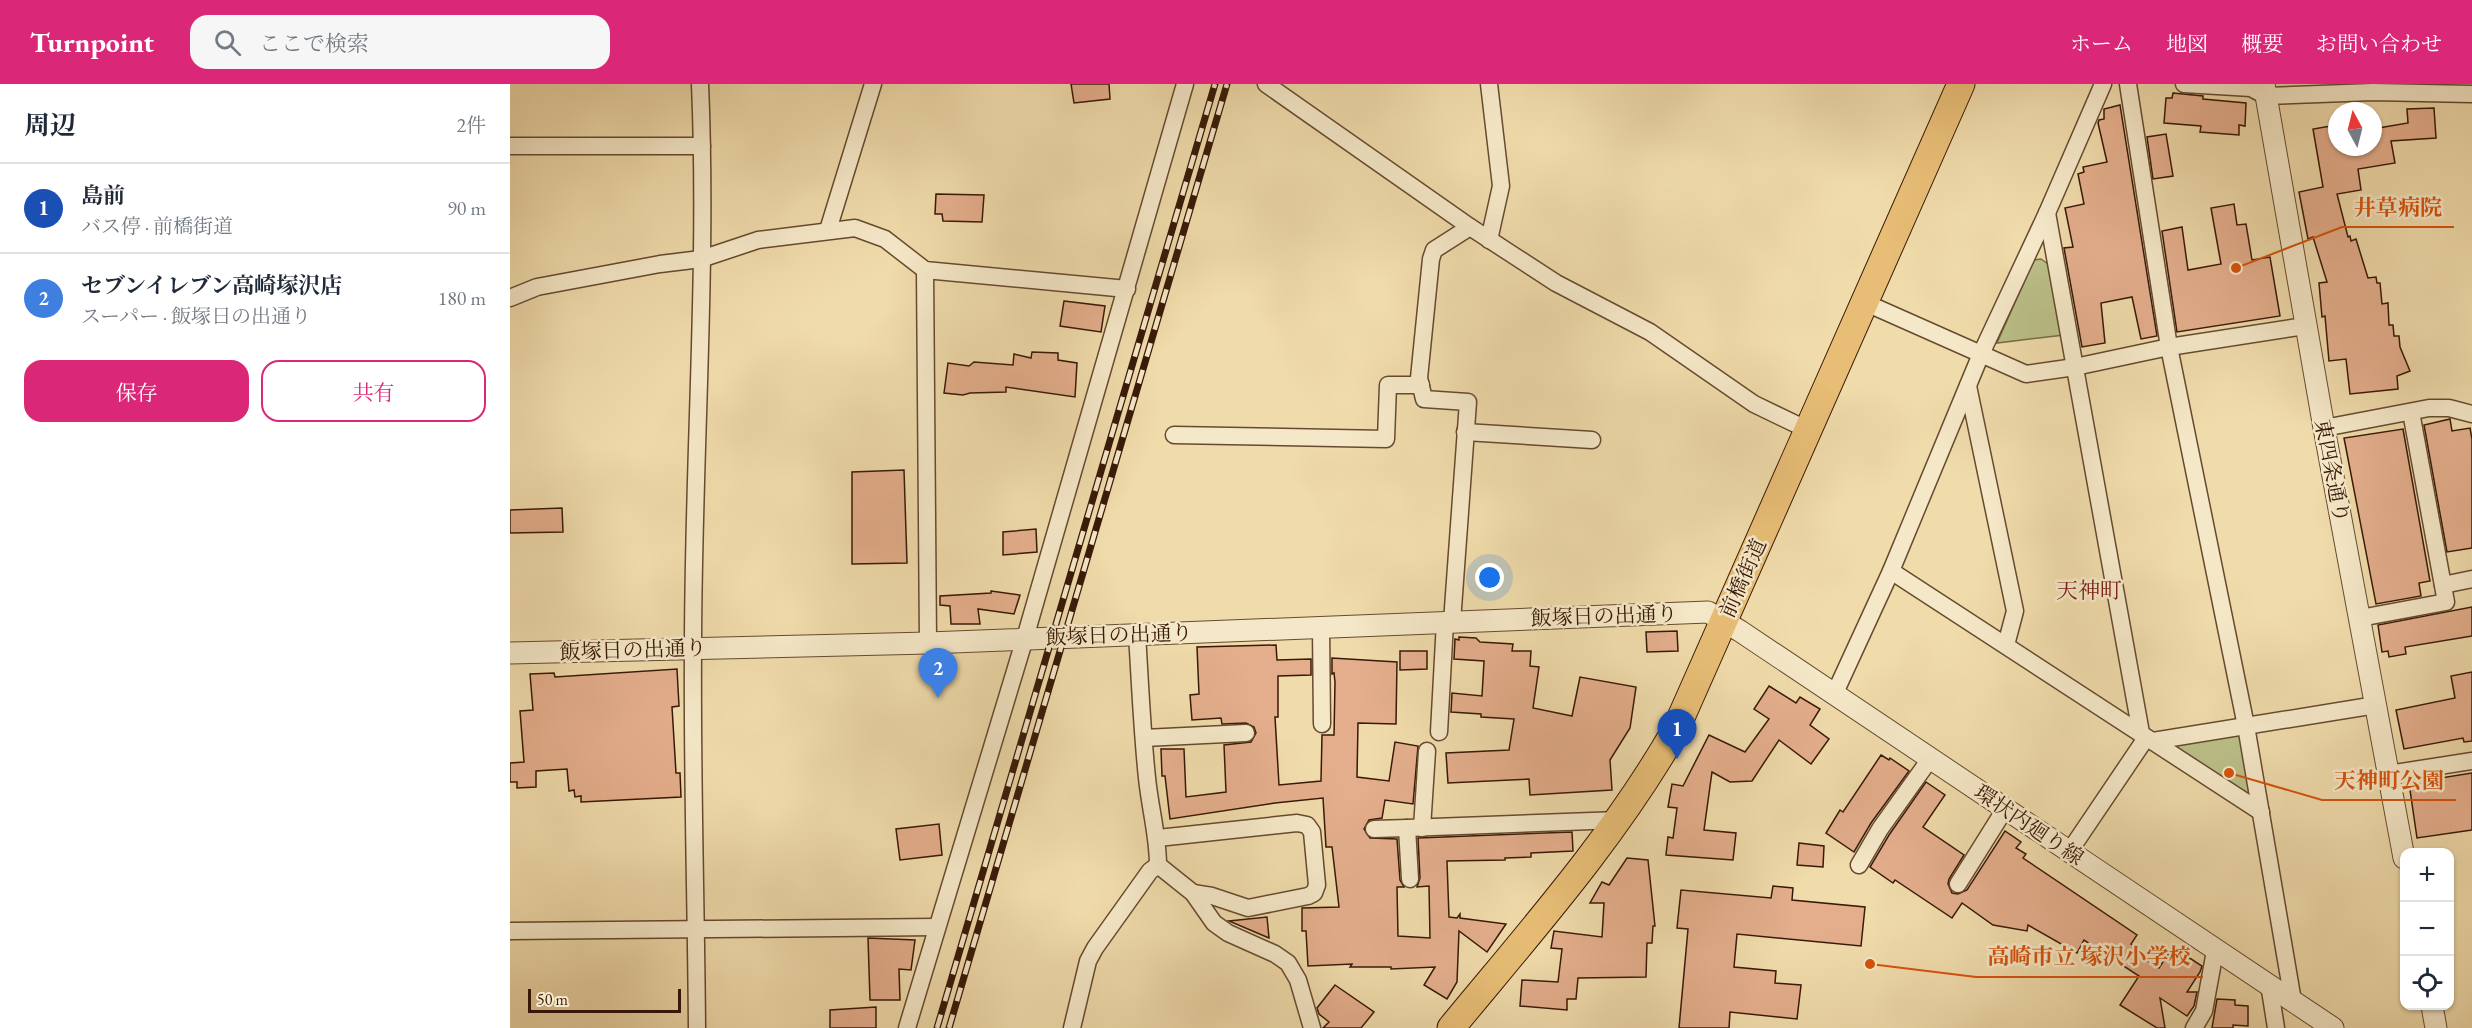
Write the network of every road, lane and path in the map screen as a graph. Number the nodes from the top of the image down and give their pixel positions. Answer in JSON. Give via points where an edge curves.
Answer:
{"nodes":[{"id":1,"x":700,"y":84,"type":"edge"},
{"id":2,"x":873,"y":84,"type":"edge"},
{"id":3,"x":1185,"y":84,"type":"edge"},
{"id":4,"x":1266,"y":84,"type":"edge"},
{"id":5,"x":1488,"y":84,"type":"edge"},
{"id":6,"x":1961,"y":84,"type":"edge"},
{"id":7,"x":2103,"y":84,"type":"edge"},
{"id":8,"x":2128,"y":84,"type":"edge"},
{"id":9,"x":2184,"y":84,"type":"edge"},
{"id":10,"x":2265,"y":90,"type":"edge"},
{"id":11,"x":2467,"y":90,"type":"edge"},
{"id":12,"x":510,"y":146,"type":"edge"},
{"id":13,"x":702,"y":146,"type":"junction"},
{"id":14,"x":2047,"y":213,"type":"junction"},
{"id":15,"x":1470,"y":228,"type":"junction"},
{"id":16,"x":828,"y":230,"type":"junction"},
{"id":17,"x":1489,"y":240,"type":"junction"},
{"id":18,"x":701,"y":259,"type":"junction"},
{"id":19,"x":925,"y":270,"type":"junction"},
{"id":20,"x":1127,"y":289,"type":"junction"},
{"id":21,"x":510,"y":298,"type":"edge"},
{"id":22,"x":1866,"y":303,"type":"junction"},
{"id":23,"x":2306,"y":326,"type":"junction"},
{"id":24,"x":2169,"y":347,"type":"junction"},
{"id":25,"x":1981,"y":354,"type":"junction"},
{"id":26,"x":2075,"y":367,"type":"junction"},
{"id":27,"x":1421,"y":385,"type":"junction"},
{"id":28,"x":1968,"y":386,"type":"junction"},
{"id":29,"x":2411,"y":412,"type":"junction"},
{"id":30,"x":2472,"y":414,"type":"edge"},
{"id":31,"x":2324,"y":428,"type":"junction"},
{"id":32,"x":1808,"y":430,"type":"junction"},
{"id":33,"x":1464,"y":432,"type":"junction"},
{"id":34,"x":1174,"y":435,"type":"dead end"},
{"id":35,"x":1592,"y":440,"type":"dead end"},
{"id":36,"x":1891,"y":571,"type":"junction"},
{"id":37,"x":2472,"y":579,"type":"edge"},
{"id":38,"x":2443,"y":585,"type":"junction"},
{"id":39,"x":2360,"y":618,"type":"junction"},
{"id":40,"x":1449,"y":622,"type":"junction"},
{"id":41,"x":1724,"y":622,"type":"junction"},
{"id":42,"x":1321,"y":628,"type":"junction"},
{"id":43,"x":1137,"y":634,"type":"junction"},
{"id":44,"x":1025,"y":638,"type":"junction"},
{"id":45,"x":928,"y":643,"type":"junction"},
{"id":46,"x":2006,"y":645,"type":"junction"},
{"id":47,"x":693,"y":648,"type":"junction"},
{"id":48,"x":510,"y":653,"type":"edge"},
{"id":49,"x":1834,"y":695,"type":"junction"},
{"id":50,"x":2376,"y":705,"type":"junction"},
{"id":51,"x":1322,"y":724,"type":"dead end"},
{"id":52,"x":2246,"y":726,"type":"junction"},
{"id":53,"x":1439,"y":732,"type":"dead end"},
{"id":54,"x":1246,"y":733,"type":"dead end"},
{"id":55,"x":2146,"y":737,"type":"junction"},
{"id":56,"x":1144,"y":738,"type":"junction"},
{"id":57,"x":1427,"y":751,"type":"dead end"},
{"id":58,"x":1930,"y":759,"type":"junction"},
{"id":59,"x":2472,"y":761,"type":"edge"},
{"id":60,"x":2388,"y":774,"type":"junction"},
{"id":61,"x":2006,"y":809,"type":"junction"},
{"id":62,"x":2261,"y":812,"type":"junction"},
{"id":63,"x":1619,"y":820,"type":"junction"},
{"id":64,"x":1415,"y":828,"type":"junction"},
{"id":65,"x":1374,"y":829,"type":"dead end"},
{"id":66,"x":1158,"y":838,"type":"junction"},
{"id":67,"x":2402,"y":848,"type":"edge"},
{"id":68,"x":2069,"y":852,"type":"junction"},
{"id":69,"x":1158,"y":865,"type":"junction"},
{"id":70,"x":1859,"y":865,"type":"dead end"},
{"id":71,"x":1410,"y":879,"type":"dead end"},
{"id":72,"x":1958,"y":884,"type":"dead end"},
{"id":73,"x":1193,"y":893,"type":"junction"},
{"id":74,"x":937,"y":927,"type":"junction"},
{"id":75,"x":696,"y":930,"type":"junction"},
{"id":76,"x":510,"y":931,"type":"edge"},
{"id":77,"x":2215,"y":951,"type":"junction"},
{"id":78,"x":2269,"y":984,"type":"junction"},
{"id":79,"x":2293,"y":1001,"type":"junction"},
{"id":80,"x":2433,"y":1010,"type":"edge"},
{"id":81,"x":697,"y":1028,"type":"edge"},
{"id":82,"x":907,"y":1028,"type":"edge"},
{"id":83,"x":1072,"y":1028,"type":"edge"},
{"id":84,"x":1312,"y":1028,"type":"edge"},
{"id":85,"x":1451,"y":1028,"type":"edge"},
{"id":86,"x":2194,"y":1028,"type":"edge"},
{"id":87,"x":2276,"y":1028,"type":"edge"},
{"id":88,"x":2333,"y":1028,"type":"edge"},
{"id":89,"x":2436,"y":1028,"type":"edge"}],
"edges":[{"from":1,"to":13,"type":"street"},
{"from":2,"to":16,"type":"street"},
{"from":3,"to":20,"type":"street"},
{"from":4,"to":15,"type":"street"},
{"from":5,"to":17,"type":"street","via":[[1501,186]]},
{"from":6,"to":22,"type":"main road","name":"前橋街道"},
{"from":7,"to":14,"type":"street"},
{"from":8,"to":24,"type":"street"},
{"from":9,"to":10,"type":"street"},
{"from":10,"to":11,"type":"street"},
{"from":10,"to":23,"type":"street","name":"東四条通り"},
{"from":12,"to":13,"type":"street"},
{"from":13,"to":18,"type":"street"},
{"from":14,"to":25,"type":"street"},
{"from":14,"to":26,"type":"street"},
{"from":15,"to":17,"type":"street"},
{"from":15,"to":27,"type":"street","via":[[1434,250],[1431,259]]},
{"from":16,"to":18,"type":"street","via":[[758,240]]},
{"from":16,"to":19,"type":"street","via":[[855,228],[885,239]]},
{"from":17,"to":32,"type":"street","via":[[1556,283],[1650,332],[1754,404]]},
{"from":18,"to":21,"type":"street","via":[[537,287]]},
{"from":18,"to":47,"type":"street"},
{"from":19,"to":20,"type":"street"},
{"from":19,"to":45,"type":"street"},
{"from":20,"to":44,"type":"street"},
{"from":22,"to":25,"type":"street"},
{"from":22,"to":32,"type":"main road","name":"前橋街道"},
{"from":23,"to":24,"type":"street"},
{"from":23,"to":31,"type":"street","name":"東四条通り"},
{"from":24,"to":26,"type":"street"},
{"from":24,"to":52,"type":"street"},
{"from":25,"to":26,"type":"street","via":[[2026,374]]},
{"from":25,"to":28,"type":"street"},
{"from":26,"to":55,"type":"street"},
{"from":27,"to":33,"type":"street","via":[[1424,399],[1468,402]]},
{"from":27,"to":34,"type":"street","via":[[1388,385],[1386,439]]},
{"from":28,"to":36,"type":"street"},
{"from":28,"to":46,"type":"street","via":[[2015,611]]},
{"from":29,"to":30,"type":"street","via":[[2439,407]]},
{"from":29,"to":31,"type":"street"},
{"from":29,"to":38,"type":"street"},
{"from":31,"to":39,"type":"street","name":"東四条通り"},
{"from":32,"to":41,"type":"main road","name":"前橋街道"},
{"from":33,"to":35,"type":"street"},
{"from":33,"to":40,"type":"street"},
{"from":36,"to":46,"type":"street"},
{"from":36,"to":49,"type":"street"},
{"from":37,"to":38,"type":"street"},
{"from":38,"to":39,"type":"street","via":[[2446,602]]},
{"from":39,"to":50,"type":"street","name":"東四条通り"},
{"from":40,"to":41,"type":"street","name":"飯塚日の出通り","via":[[1708,612]]},
{"from":40,"to":42,"type":"street","name":"飯塚日の出通り"},
{"from":40,"to":53,"type":"street"},
{"from":41,"to":49,"type":"street","name":"環状内廻り線"},
{"from":41,"to":63,"type":"main road","name":"前橋街道","via":[[1675,731]]},
{"from":42,"to":43,"type":"street","name":"飯塚日の出通り"},
{"from":42,"to":51,"type":"street"},
{"from":43,"to":44,"type":"street","name":"飯塚日の出通り"},
{"from":43,"to":56,"type":"street"},
{"from":44,"to":45,"type":"street","name":"飯塚日の出通り"},
{"from":44,"to":74,"type":"street"},
{"from":45,"to":47,"type":"street","name":"飯塚日の出通り"},
{"from":46,"to":55,"type":"street"},
{"from":47,"to":48,"type":"street","name":"飯塚日の出通り"},
{"from":47,"to":75,"type":"street"},
{"from":49,"to":58,"type":"street","name":"環状内廻り線"},
{"from":50,"to":52,"type":"street"},
{"from":50,"to":60,"type":"street","name":"東四条通り"},
{"from":52,"to":55,"type":"street"},
{"from":52,"to":62,"type":"street"},
{"from":54,"to":56,"type":"street"},
{"from":55,"to":62,"type":"street"},
{"from":55,"to":68,"type":"street"},
{"from":56,"to":66,"type":"street","via":[[1148,790]]},
{"from":57,"to":64,"type":"street"},
{"from":58,"to":61,"type":"street","name":"環状内廻り線"},
{"from":58,"to":70,"type":"street"},
{"from":59,"to":60,"type":"street"},
{"from":60,"to":67,"type":"street","name":"東四条通り"},
{"from":61,"to":68,"type":"street","name":"環状内廻り線"},
{"from":61,"to":72,"type":"street"},
{"from":62,"to":79,"type":"street"},
{"from":63,"to":64,"type":"street"},
{"from":63,"to":85,"type":"main road","name":"前橋街道"},
{"from":64,"to":65,"type":"street"},
{"from":64,"to":71,"type":"street"},
{"from":66,"to":69,"type":"street"},
{"from":66,"to":73,"type":"street","via":[[1297,823],[1307,825],[1312,832],[1317,885],[1314,893],[1248,908]]},
{"from":68,"to":77,"type":"street","name":"環状内廻り線"},
{"from":69,"to":73,"type":"street"},
{"from":69,"to":83,"type":"street","via":[[1088,961]]},
{"from":73,"to":84,"type":"street","via":[[1214,923],[1288,963],[1298,980]]},
{"from":74,"to":75,"type":"street"},
{"from":74,"to":82,"type":"street"},
{"from":75,"to":76,"type":"street"},
{"from":75,"to":81,"type":"street"},
{"from":77,"to":78,"type":"street","name":"環状内廻り線"},
{"from":77,"to":86,"type":"street","via":[[2204,1011]]},
{"from":78,"to":79,"type":"street","name":"環状内廻り線"},
{"from":78,"to":87,"type":"street"},
{"from":79,"to":88,"type":"street","name":"環状内廻り線"},
{"from":80,"to":89,"type":"street"}]}
